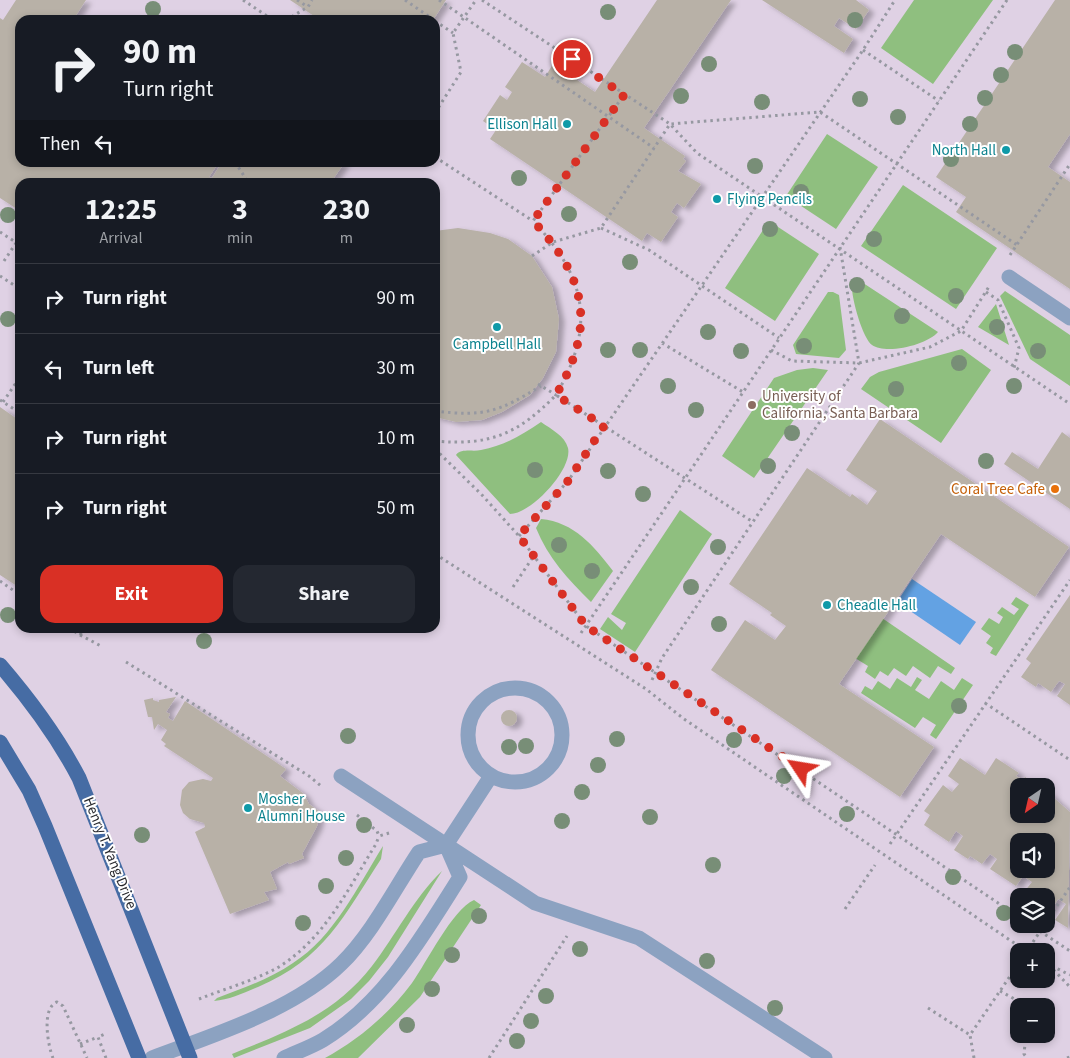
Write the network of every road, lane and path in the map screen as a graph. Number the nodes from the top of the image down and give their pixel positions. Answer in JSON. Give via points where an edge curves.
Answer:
{"nodes":[{"id":1,"x":243,"y":0,"type":"edge"},
{"id":2,"x":297,"y":0,"type":"edge"},
{"id":3,"x":312,"y":0,"type":"edge"},
{"id":4,"x":405,"y":0,"type":"edge"},
{"id":5,"x":439,"y":0,"type":"edge"},
{"id":6,"x":476,"y":0,"type":"edge"},
{"id":7,"x":482,"y":0,"type":"edge"},
{"id":8,"x":895,"y":0,"type":"edge"},
{"id":9,"x":1007,"y":0,"type":"edge"},
{"id":10,"x":308,"y":7,"type":"junction"},
{"id":11,"x":266,"y":15,"type":"edge"},
{"id":12,"x":294,"y":15,"type":"edge"},
{"id":13,"x":427,"y":15,"type":"edge"},
{"id":14,"x":464,"y":17,"type":"junction"},
{"id":15,"x":440,"y":24,"type":"edge"},
{"id":16,"x":453,"y":33,"type":"junction"},
{"id":17,"x":863,"y":50,"type":"junction"},
{"id":18,"x":624,"y":95,"type":"junction"},
{"id":19,"x":939,"y":101,"type":"junction"},
{"id":20,"x":440,"y":105,"type":"edge"},
{"id":21,"x":820,"y":112,"type":"junction"},
{"id":22,"x":609,"y":117,"type":"junction"},
{"id":23,"x":670,"y":124,"type":"junction"},
{"id":24,"x":654,"y":148,"type":"junction"},
{"id":25,"x":440,"y":160,"type":"edge"},
{"id":26,"x":896,"y":164,"type":"junction"},
{"id":27,"x":1070,"y":164,"type":"edge"},
{"id":28,"x":238,"y":167,"type":"edge"},
{"id":29,"x":1069,"y":169,"type":"edge"},
{"id":30,"x":245,"y":178,"type":"edge"},
{"id":31,"x":763,"y":196,"type":"junction"},
{"id":32,"x":533,"y":221,"type":"junction"},
{"id":33,"x":601,"y":228,"type":"junction"},
{"id":34,"x":0,"y":232,"type":"edge"},
{"id":35,"x":15,"y":242,"type":"edge"},
{"id":36,"x":553,"y":242,"type":"junction"},
{"id":37,"x":1017,"y":245,"type":"junction"},
{"id":38,"x":840,"y":247,"type":"junction"},
{"id":39,"x":15,"y":248,"type":"edge"},
{"id":40,"x":532,"y":256,"type":"dead end"},
{"id":41,"x":1008,"y":258,"type":"dead end"},
{"id":42,"x":4,"y":261,"type":"dead end"},
{"id":43,"x":0,"y":276,"type":"edge"},
{"id":44,"x":1002,"y":278,"type":"joint"},
{"id":45,"x":701,"y":284,"type":"junction"},
{"id":46,"x":15,"y":286,"type":"edge"},
{"id":47,"x":986,"y":292,"type":"junction"},
{"id":48,"x":1070,"y":318,"type":"edge"},
{"id":49,"x":961,"y":331,"type":"junction"},
{"id":50,"x":779,"y":338,"type":"junction"},
{"id":51,"x":662,"y":343,"type":"junction"},
{"id":52,"x":772,"y":350,"type":"junction"},
{"id":53,"x":859,"y":363,"type":"junction"},
{"id":54,"x":1014,"y":368,"type":"junction"},
{"id":55,"x":15,"y":384,"type":"edge"},
{"id":56,"x":743,"y":392,"type":"junction"},
{"id":57,"x":556,"y":395,"type":"junction"},
{"id":58,"x":2,"y":401,"type":"edge"},
{"id":59,"x":1070,"y":404,"type":"edge"},
{"id":60,"x":15,"y":410,"type":"edge"},
{"id":61,"x":440,"y":412,"type":"edge"},
{"id":62,"x":604,"y":426,"type":"junction"},
{"id":63,"x":440,"y":441,"type":"edge"},
{"id":64,"x":440,"y":453,"type":"edge"},
{"id":65,"x":685,"y":478,"type":"junction"},
{"id":66,"x":753,"y":522,"type":"junction"},
{"id":67,"x":519,"y":536,"type":"junction"},
{"id":68,"x":440,"y":557,"type":"edge"},
{"id":69,"x":533,"y":557,"type":"junction"},
{"id":70,"x":1070,"y":580,"type":"edge"},
{"id":71,"x":0,"y":581,"type":"edge"},
{"id":72,"x":513,"y":587,"type":"dead end"},
{"id":73,"x":15,"y":592,"type":"edge"},
{"id":74,"x":586,"y":626,"type":"junction"},
{"id":75,"x":77,"y":633,"type":"edge"},
{"id":76,"x":581,"y":633,"type":"dead end"},
{"id":77,"x":80,"y":635,"type":"joint"},
{"id":78,"x":101,"y":646,"type":"dead end"},
{"id":79,"x":126,"y":662,"type":"dead end"},
{"id":80,"x":0,"y":665,"type":"edge"},
{"id":81,"x":656,"y":673,"type":"junction"},
{"id":82,"x":652,"y":680,"type":"dead end"},
{"id":83,"x":985,"y":703,"type":"junction"},
{"id":84,"x":0,"y":742,"type":"edge"},
{"id":85,"x":1070,"y":760,"type":"edge"},
{"id":86,"x":341,"y":776,"type":"dead end"},
{"id":87,"x":490,"y":776,"type":"junction"},
{"id":88,"x":324,"y":789,"type":"dead end"},
{"id":89,"x":354,"y":814,"type":"dead end"},
{"id":90,"x":386,"y":827,"type":"dead end"},
{"id":91,"x":389,"y":833,"type":"dead end"},
{"id":92,"x":897,"y":833,"type":"junction"},
{"id":93,"x":379,"y":836,"type":"junction"},
{"id":94,"x":890,"y":844,"type":"dead end"},
{"id":95,"x":446,"y":845,"type":"junction"},
{"id":96,"x":875,"y":865,"type":"dead end"},
{"id":97,"x":1070,"y":887,"type":"edge"},
{"id":98,"x":845,"y":909,"type":"dead end"},
{"id":99,"x":1055,"y":910,"type":"edge"},
{"id":100,"x":1010,"y":911,"type":"edge"},
{"id":101,"x":560,"y":930,"type":"dead end"},
{"id":102,"x":1039,"y":933,"type":"edge"},
{"id":103,"x":1042,"y":933,"type":"edge"},
{"id":104,"x":1033,"y":942,"type":"dead end"},
{"id":105,"x":1014,"y":943,"type":"edge"},
{"id":106,"x":1070,"y":951,"type":"edge"},
{"id":107,"x":1055,"y":968,"type":"edge"},
{"id":108,"x":1055,"y":971,"type":"edge"},
{"id":109,"x":1070,"y":975,"type":"edge"},
{"id":110,"x":1010,"y":976,"type":"edge"},
{"id":111,"x":1070,"y":987,"type":"edge"},
{"id":112,"x":1000,"y":991,"type":"junction"},
{"id":113,"x":1013,"y":998,"type":"edge"},
{"id":114,"x":198,"y":999,"type":"dead end"},
{"id":115,"x":928,"y":1008,"type":"dead end"},
{"id":116,"x":110,"y":1032,"type":"dead end"},
{"id":117,"x":970,"y":1035,"type":"junction"},
{"id":118,"x":98,"y":1037,"type":"junction"},
{"id":119,"x":1025,"y":1043,"type":"edge"},
{"id":120,"x":80,"y":1044,"type":"junction"},
{"id":121,"x":188,"y":1052,"type":"edge"},
{"id":122,"x":52,"y":1058,"type":"edge"},
{"id":123,"x":88,"y":1058,"type":"edge"},
{"id":124,"x":106,"y":1058,"type":"edge"},
{"id":125,"x":138,"y":1058,"type":"edge"},
{"id":126,"x":152,"y":1058,"type":"edge"},
{"id":127,"x":284,"y":1058,"type":"edge"},
{"id":128,"x":490,"y":1058,"type":"edge"},
{"id":129,"x":825,"y":1058,"type":"edge"},
{"id":130,"x":974,"y":1058,"type":"edge"},
{"id":131,"x":1027,"y":1058,"type":"edge"}],
"edges":[{"from":1,"to":11,"type":"path"},
{"from":2,"to":10,"type":"path"},
{"from":3,"to":10,"type":"path"},
{"from":4,"to":13,"type":"path"},
{"from":5,"to":14,"type":"path"},
{"from":6,"to":14,"type":"path"},
{"from":7,"to":18,"type":"path"},
{"from":8,"to":17,"type":"path"},
{"from":9,"to":19,"type":"path"},
{"from":10,"to":12,"type":"path"},
{"from":14,"to":16,"type":"path"},
{"from":14,"to":22,"type":"path"},
{"from":15,"to":16,"type":"path"},
{"from":16,"to":20,"type":"path","via":[[461,72]]},
{"from":17,"to":19,"type":"path"},
{"from":17,"to":21,"type":"path"},
{"from":18,"to":22,"type":"path"},
{"from":18,"to":23,"type":"path"},
{"from":19,"to":26,"type":"path"},
{"from":21,"to":23,"type":"path"},
{"from":21,"to":26,"type":"path"},
{"from":21,"to":31,"type":"path"},
{"from":22,"to":24,"type":"path"},
{"from":22,"to":32,"type":"path"},
{"from":23,"to":24,"type":"path"},
{"from":23,"to":31,"type":"path","via":[[697,153]]},
{"from":24,"to":33,"type":"path"},
{"from":25,"to":32,"type":"path"},
{"from":26,"to":37,"type":"path"},
{"from":26,"to":38,"type":"path"},
{"from":27,"to":29,"type":"path"},
{"from":28,"to":30,"type":"path"},
{"from":29,"to":37,"type":"path"},
{"from":31,"to":38,"type":"path"},
{"from":31,"to":45,"type":"path"},
{"from":32,"to":36,"type":"path"},
{"from":33,"to":36,"type":"path"},
{"from":33,"to":45,"type":"path","via":[[649,250]]},
{"from":34,"to":35,"type":"path"},
{"from":36,"to":40,"type":"path"},
{"from":36,"to":57,"type":"path","via":[[570,268],[580,301],[580,336],[569,372]]},
{"from":37,"to":41,"type":"path"},
{"from":38,"to":49,"type":"path"},
{"from":38,"to":50,"type":"path"},
{"from":38,"to":53,"type":"path"},
{"from":39,"to":42,"type":"path"},
{"from":43,"to":46,"type":"path"},
{"from":44,"to":47,"type":"path"},
{"from":44,"to":48,"type":"lane"},
{"from":45,"to":50,"type":"path"},
{"from":45,"to":51,"type":"path"},
{"from":47,"to":49,"type":"path"},
{"from":47,"to":54,"type":"path","via":[[998,300],[1019,348]]},
{"from":49,"to":53,"type":"path","via":[[930,347]]},
{"from":49,"to":54,"type":"path"},
{"from":50,"to":52,"type":"path"},
{"from":51,"to":56,"type":"path"},
{"from":51,"to":62,"type":"path"},
{"from":52,"to":53,"type":"path","via":[[792,361]]},
{"from":52,"to":56,"type":"path"},
{"from":53,"to":66,"type":"path"},
{"from":54,"to":59,"type":"path"},
{"from":55,"to":58,"type":"path"},
{"from":56,"to":65,"type":"path"},
{"from":57,"to":61,"type":"path","via":[[539,385],[493,411],[464,415]]},
{"from":57,"to":62,"type":"path"},
{"from":57,"to":63,"type":"path","via":[[533,418],[500,437],[459,443]]},
{"from":58,"to":60,"type":"path"},
{"from":62,"to":65,"type":"path"},
{"from":62,"to":67,"type":"path","via":[[568,481]]},
{"from":64,"to":67,"type":"path"},
{"from":65,"to":66,"type":"path"},
{"from":65,"to":74,"type":"path"},
{"from":66,"to":81,"type":"path","via":[[662,658]]},
{"from":67,"to":69,"type":"path"},
{"from":68,"to":105,"type":"path","via":[[646,689],[684,719]]},
{"from":69,"to":72,"type":"path"},
{"from":69,"to":74,"type":"path"},
{"from":70,"to":83,"type":"path"},
{"from":71,"to":73,"type":"path"},
{"from":74,"to":76,"type":"path"},
{"from":74,"to":81,"type":"path"},
{"from":75,"to":77,"type":"path"},
{"from":77,"to":78,"type":"path"},
{"from":79,"to":88,"type":"path","via":[[309,776]]},
{"from":80,"to":121,"type":"main road","name":"Henry T. Yang Drive","via":[[41,714],[79,778]]},
{"from":81,"to":82,"type":"path"},
{"from":81,"to":92,"type":"path"},
{"from":83,"to":85,"type":"path"},
{"from":83,"to":92,"type":"path"},
{"from":84,"to":125,"type":"main road","via":[[29,790],[45,826]]},
{"from":86,"to":95,"type":"lane"},
{"from":87,"to":87,"type":"lane","via":[[505,782],[521,783],[549,769],[558,756],[562,740],[555,710],[545,699],[531,691],[516,688],[500,690],[475,708],[467,738],[470,753]]},
{"from":87,"to":95,"type":"lane"},
{"from":89,"to":93,"type":"path"},
{"from":90,"to":93,"type":"path"},
{"from":91,"to":93,"type":"path"},
{"from":92,"to":94,"type":"path"},
{"from":92,"to":100,"type":"path"},
{"from":93,"to":114,"type":"path","via":[[328,921],[308,944],[276,968]]},
{"from":95,"to":121,"type":"lane","via":[[419,852],[362,939],[321,983]]},
{"from":95,"to":127,"type":"lane","via":[[460,877],[402,966],[378,996],[350,1020],[322,1040]]},
{"from":95,"to":129,"type":"lane","via":[[535,903],[639,938]]},
{"from":96,"to":98,"type":"path"},
{"from":97,"to":99,"type":"path"},
{"from":101,"to":128,"type":"path","via":[[569,934]]},
{"from":102,"to":104,"type":"path"},
{"from":103,"to":106,"type":"path"},
{"from":107,"to":109,"type":"path"},
{"from":108,"to":111,"type":"path"},
{"from":110,"to":112,"type":"path"},
{"from":112,"to":113,"type":"path"},
{"from":112,"to":117,"type":"path"},
{"from":115,"to":117,"type":"path"},
{"from":116,"to":118,"type":"path"},
{"from":117,"to":130,"type":"path"},
{"from":118,"to":120,"type":"path"},
{"from":118,"to":124,"type":"path"},
{"from":119,"to":131,"type":"path"},
{"from":120,"to":122,"type":"path","via":[[64,1006],[60,1002],[53,1003],[47,1033]]},
{"from":120,"to":123,"type":"path"},
{"from":121,"to":126,"type":"lane"}]}
